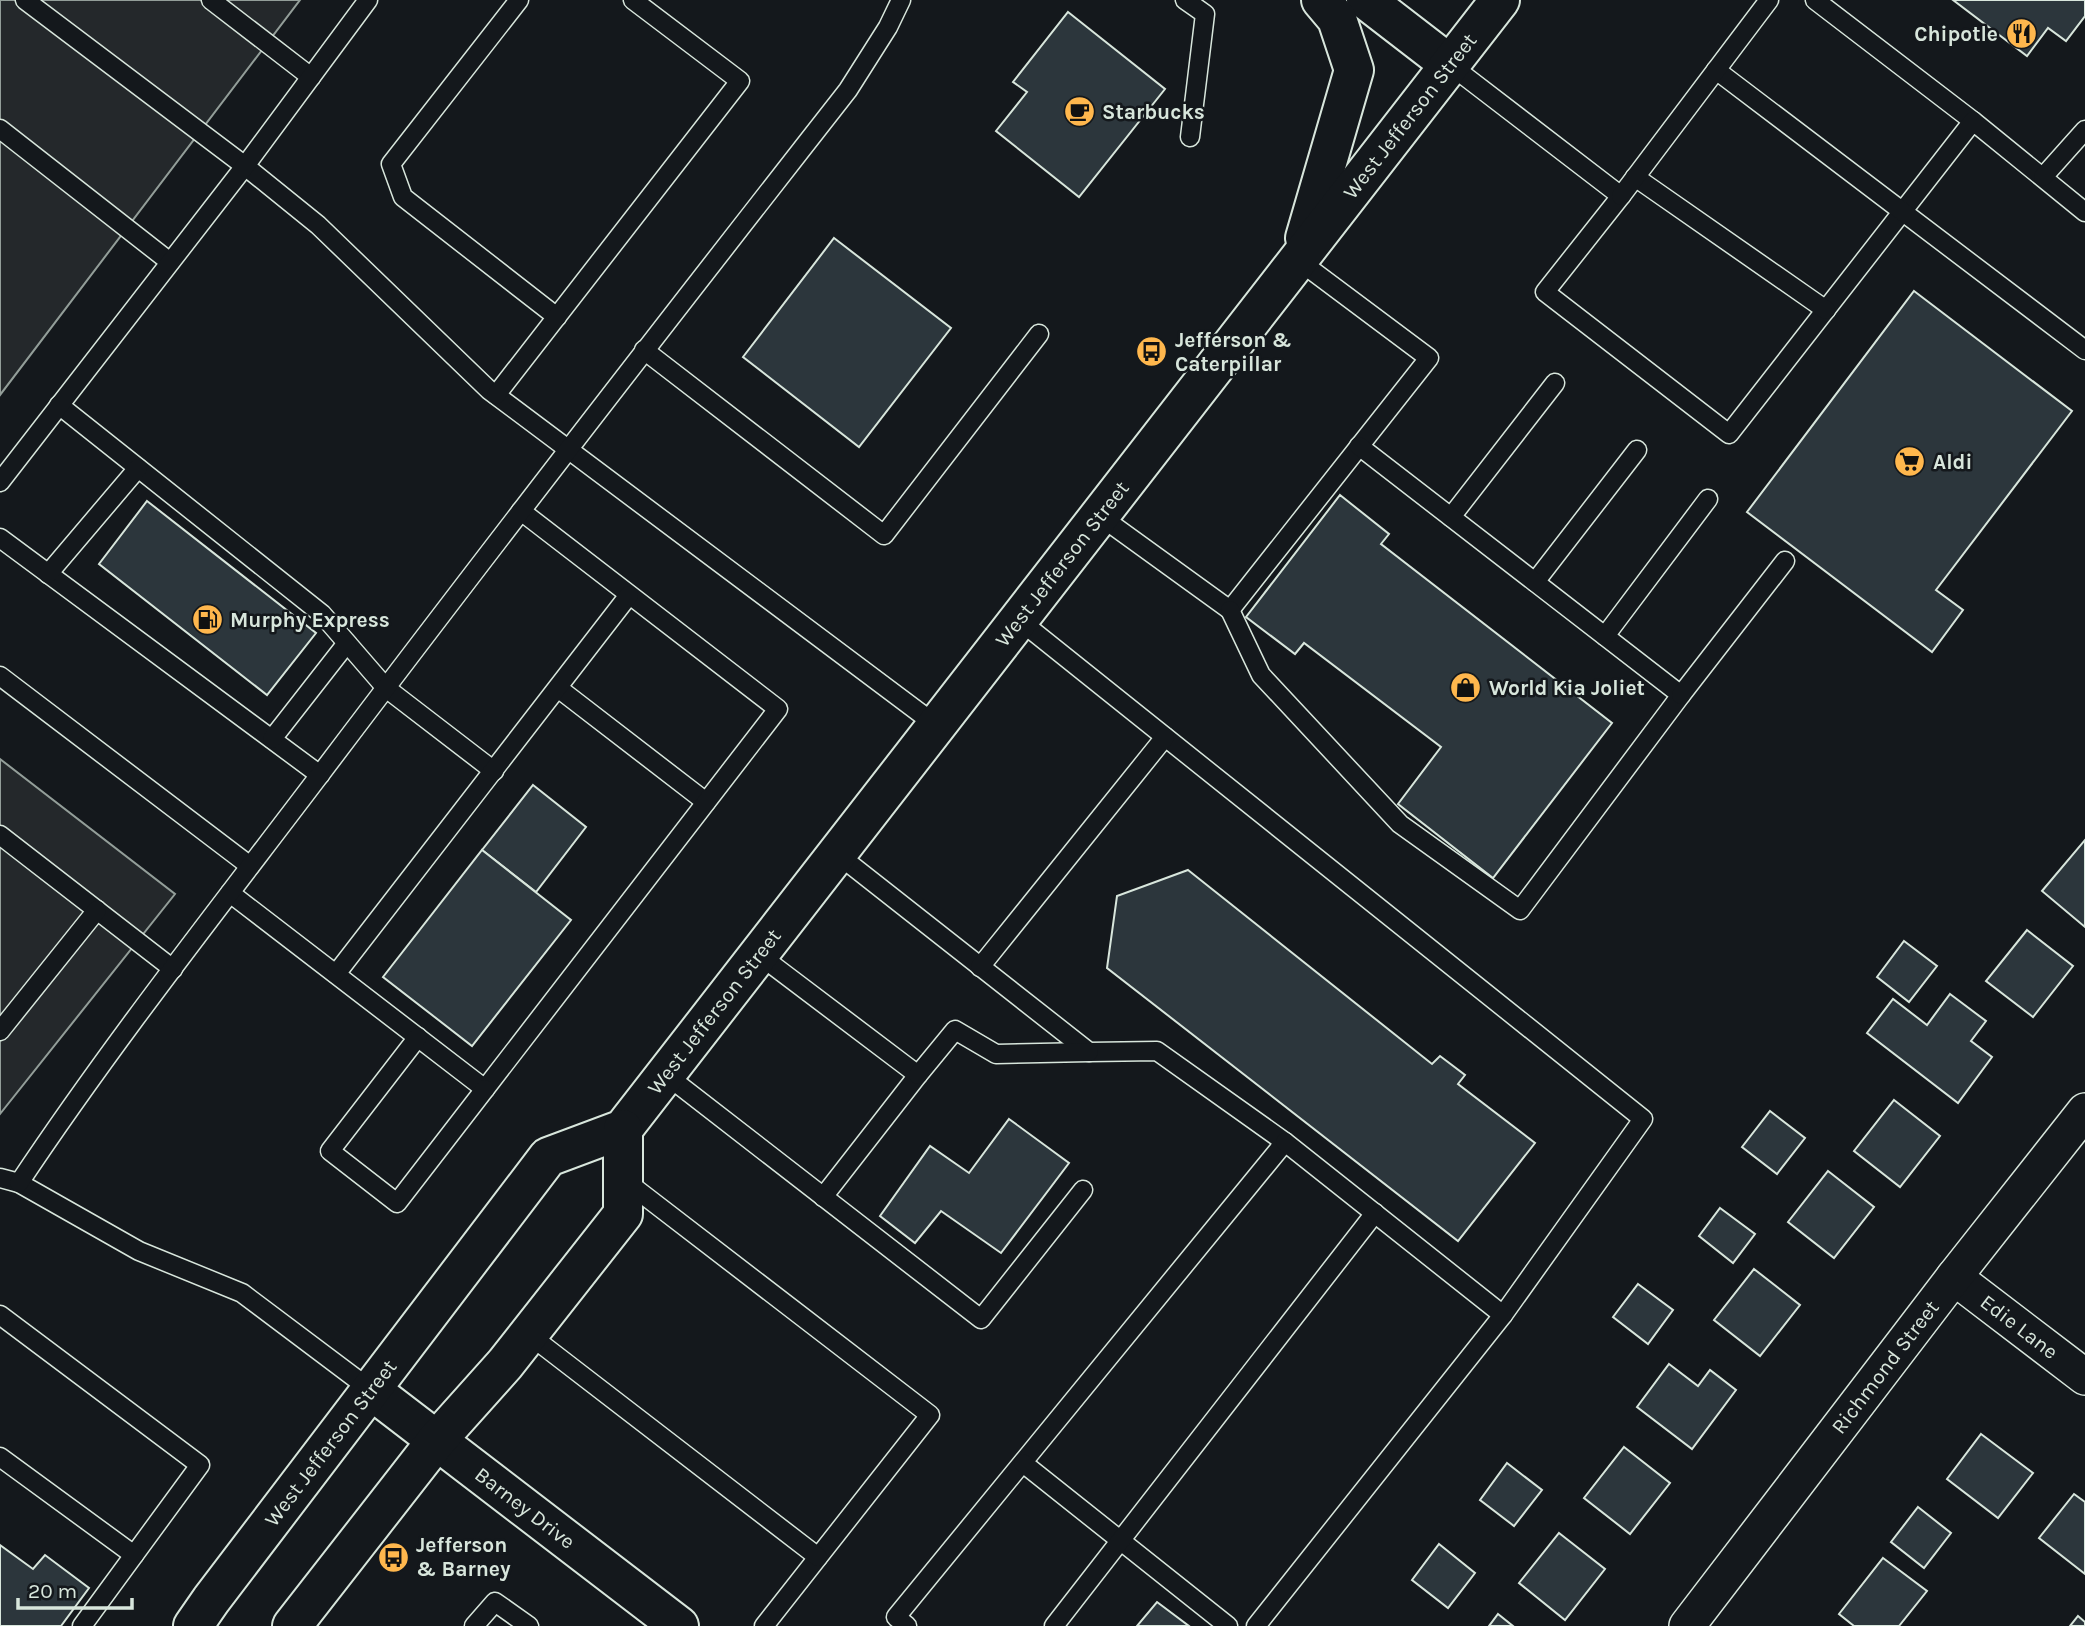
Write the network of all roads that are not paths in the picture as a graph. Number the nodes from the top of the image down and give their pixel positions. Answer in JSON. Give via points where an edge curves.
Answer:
{"nodes":[{"id":1,"x":25,"y":0,"type":"edge"},
{"id":2,"x":211,"y":0,"type":"edge"},
{"id":3,"x":368,"y":0,"type":"edge"},
{"id":4,"x":519,"y":0,"type":"edge"},
{"id":5,"x":633,"y":0,"type":"edge"},
{"id":6,"x":901,"y":0,"type":"edge"},
{"id":7,"x":1185,"y":0,"type":"edge"},
{"id":8,"x":1321,"y":0,"type":"edge"},
{"id":9,"x":1366,"y":0,"type":"edge"},
{"id":10,"x":1500,"y":0,"type":"edge"},
{"id":11,"x":1769,"y":0,"type":"edge"},
{"id":12,"x":1815,"y":0,"type":"edge"},
{"id":13,"x":1449,"y":64,"type":"junction"},
{"id":14,"x":1716,"y":70,"type":"junction"},
{"id":15,"x":311,"y":77,"type":"junction"},
{"id":16,"x":1973,"y":121,"type":"junction"},
{"id":17,"x":0,"y":129,"type":"edge"},
{"id":18,"x":2085,"y":131,"type":"edge"},
{"id":19,"x":1190,"y":137,"type":"dead end"},
{"id":20,"x":245,"y":166,"type":"junction"},
{"id":21,"x":1635,"y":177,"type":"junction"},
{"id":22,"x":2043,"y":177,"type":"junction"},
{"id":23,"x":1621,"y":196,"type":"junction"},
{"id":24,"x":1904,"y":211,"type":"junction"},
{"id":25,"x":2085,"y":212,"type":"edge"},
{"id":26,"x":1298,"y":260,"type":"junction"},
{"id":27,"x":170,"y":262,"type":"junction"},
{"id":28,"x":1826,"y":310,"type":"junction"},
{"id":29,"x":557,"y":317,"type":"junction"},
{"id":30,"x":1039,"y":334,"type":"dead end"},
{"id":31,"x":644,"y":350,"type":"junction"},
{"id":32,"x":2085,"y":350,"type":"edge"},
{"id":33,"x":1555,"y":383,"type":"dead end"},
{"id":34,"x":496,"y":395,"type":"junction"},
{"id":35,"x":59,"y":405,"type":"junction"},
{"id":36,"x":1359,"y":446,"type":"junction"},
{"id":37,"x":568,"y":448,"type":"junction"},
{"id":38,"x":1637,"y":450,"type":"dead end"},
{"id":39,"x":138,"y":468,"type":"junction"},
{"id":40,"x":0,"y":482,"type":"edge"},
{"id":41,"x":1708,"y":499,"type":"dead end"},
{"id":42,"x":520,"y":511,"type":"junction"},
{"id":43,"x":1100,"y":516,"type":"junction"},
{"id":44,"x":1451,"y":517,"type":"junction"},
{"id":45,"x":0,"y":538,"type":"edge"},
{"id":46,"x":1785,"y":561,"type":"dead end"},
{"id":47,"x":48,"y":574,"type":"junction"},
{"id":48,"x":1535,"y":582,"type":"junction"},
{"id":49,"x":629,"y":595,"type":"junction"},
{"id":50,"x":1230,"y":610,"type":"junction"},
{"id":51,"x":1019,"y":620,"type":"junction"},
{"id":52,"x":1605,"y":636,"type":"junction"},
{"id":53,"x":347,"y":643,"type":"junction"},
{"id":54,"x":0,"y":676,"type":"edge"},
{"id":55,"x":386,"y":688,"type":"junction"},
{"id":56,"x":558,"y":688,"type":"junction"},
{"id":57,"x":1681,"y":695,"type":"junction"},
{"id":58,"x":936,"y":725,"type":"junction"},
{"id":59,"x":1165,"y":737,"type":"junction"},
{"id":60,"x":272,"y":739,"type":"junction"},
{"id":61,"x":494,"y":771,"type":"junction"},
{"id":62,"x":320,"y":775,"type":"junction"},
{"id":63,"x":706,"y":802,"type":"junction"},
{"id":64,"x":0,"y":835,"type":"edge"},
{"id":65,"x":836,"y":853,"type":"junction"},
{"id":66,"x":250,"y":866,"type":"junction"},
{"id":67,"x":230,"y":893,"type":"junction"},
{"id":68,"x":97,"y":910,"type":"junction"},
{"id":69,"x":758,"y":954,"type":"junction"},
{"id":70,"x":980,"y":967,"type":"junction"},
{"id":71,"x":173,"y":970,"type":"junction"},
{"id":72,"x":336,"y":974,"type":"junction"},
{"id":73,"x":0,"y":1031,"type":"edge"},
{"id":74,"x":418,"y":1037,"type":"junction"},
{"id":75,"x":1089,"y":1052,"type":"junction"},
{"id":76,"x":665,"y":1074,"type":"junction"},
{"id":77,"x":918,"y":1075,"type":"junction"},
{"id":78,"x":485,"y":1089,"type":"junction"},
{"id":79,"x":2085,"y":1111,"type":"edge"},
{"id":80,"x":623,"y":1129,"type":"junction"},
{"id":81,"x":1285,"y":1142,"type":"junction"},
{"id":82,"x":0,"y":1178,"type":"edge"},
{"id":83,"x":623,"y":1179,"type":"junction"},
{"id":84,"x":19,"y":1183,"type":"junction"},
{"id":85,"x":1083,"y":1190,"type":"dead end"},
{"id":86,"x":823,"y":1197,"type":"junction"},
{"id":87,"x":1375,"y":1213,"type":"junction"},
{"id":88,"x":1954,"y":1277,"type":"junction"},
{"id":89,"x":0,"y":1315,"type":"edge"},
{"id":90,"x":1503,"y":1315,"type":"junction"},
{"id":91,"x":527,"y":1333,"type":"junction"},
{"id":92,"x":2085,"y":1377,"type":"edge"},
{"id":93,"x":371,"y":1390,"type":"junction"},
{"id":94,"x":437,"y":1440,"type":"junction"},
{"id":95,"x":0,"y":1457,"type":"edge"},
{"id":96,"x":1023,"y":1463,"type":"junction"},
{"id":97,"x":1121,"y":1541,"type":"junction"},
{"id":98,"x":134,"y":1555,"type":"junction"},
{"id":99,"x":818,"y":1557,"type":"junction"},
{"id":100,"x":82,"y":1626,"type":"edge"},
{"id":101,"x":193,"y":1626,"type":"edge"},
{"id":102,"x":292,"y":1626,"type":"edge"},
{"id":103,"x":474,"y":1626,"type":"edge"},
{"id":104,"x":529,"y":1626,"type":"edge"},
{"id":105,"x":679,"y":1626,"type":"edge"},
{"id":106,"x":764,"y":1626,"type":"edge"},
{"id":107,"x":907,"y":1626,"type":"edge"},
{"id":108,"x":1054,"y":1626,"type":"edge"},
{"id":109,"x":1228,"y":1626,"type":"edge"},
{"id":110,"x":1256,"y":1626,"type":"edge"},
{"id":111,"x":1687,"y":1626,"type":"edge"}],
"edges":[{"from":1,"to":20,"type":"lane"},
{"from":2,"to":15,"type":"lane"},
{"from":3,"to":15,"type":"lane"},
{"from":4,"to":29,"type":"lane","via":[[391,164],[403,197]]},
{"from":5,"to":29,"type":"lane","via":[[740,81]]},
{"from":6,"to":31,"type":"lane","via":[[848,90]]},
{"from":7,"to":19,"type":"lane","via":[[1205,14]]},
{"from":8,"to":26,"type":"main road","via":[[1337,19],[1354,70]]},
{"from":9,"to":13,"type":"main road"},
{"from":10,"to":13,"type":"main road","name":"West Jefferson Street"},
{"from":11,"to":14,"type":"lane"},
{"from":12,"to":16,"type":"lane"},
{"from":13,"to":23,"type":"lane"},
{"from":13,"to":26,"type":"main road","name":"West Jefferson Street"},
{"from":14,"to":21,"type":"lane"},
{"from":14,"to":24,"type":"lane"},
{"from":15,"to":20,"type":"lane"},
{"from":16,"to":22,"type":"lane"},
{"from":16,"to":24,"type":"lane"},
{"from":17,"to":27,"type":"lane"},
{"from":18,"to":22,"type":"lane"},
{"from":20,"to":27,"type":"lane"},
{"from":20,"to":34,"type":"lane","via":[[318,225]]},
{"from":21,"to":23,"type":"lane"},
{"from":21,"to":28,"type":"lane"},
{"from":22,"to":25,"type":"lane"},
{"from":23,"to":28,"type":"lane","via":[[1545,292],[1729,434]]},
{"from":24,"to":28,"type":"lane"},
{"from":24,"to":32,"type":"lane"},
{"from":26,"to":36,"type":"lane","via":[[1429,358]]},
{"from":26,"to":43,"type":"main road","name":"West Jefferson Street"},
{"from":27,"to":35,"type":"lane"},
{"from":29,"to":34,"type":"lane"},
{"from":30,"to":31,"type":"lane","via":[[884,535]]},
{"from":31,"to":37,"type":"lane"},
{"from":33,"to":44,"type":"lane"},
{"from":34,"to":37,"type":"lane"},
{"from":35,"to":39,"type":"lane"},
{"from":35,"to":40,"type":"lane"},
{"from":36,"to":44,"type":"lane"},
{"from":36,"to":50,"type":"lane"},
{"from":37,"to":42,"type":"lane"},
{"from":37,"to":58,"type":"lane"},
{"from":38,"to":48,"type":"lane"},
{"from":39,"to":47,"type":"lane"},
{"from":39,"to":53,"type":"lane","via":[[322,614]]},
{"from":41,"to":52,"type":"lane"},
{"from":42,"to":49,"type":"lane"},
{"from":42,"to":55,"type":"lane"},
{"from":43,"to":50,"type":"lane"},
{"from":43,"to":51,"type":"main road","name":"West Jefferson Street"},
{"from":44,"to":48,"type":"lane"},
{"from":45,"to":47,"type":"lane"},
{"from":46,"to":57,"type":"lane"},
{"from":47,"to":60,"type":"lane"},
{"from":48,"to":52,"type":"lane"},
{"from":49,"to":56,"type":"lane"},
{"from":49,"to":63,"type":"lane","via":[[778,709]]},
{"from":50,"to":57,"type":"lane","via":[[1261,675],[1400,824],[1520,911]]},
{"from":51,"to":58,"type":"main road","name":"West Jefferson Street"},
{"from":51,"to":59,"type":"lane"},
{"from":52,"to":57,"type":"lane"},
{"from":53,"to":55,"type":"lane"},
{"from":53,"to":60,"type":"lane"},
{"from":54,"to":66,"type":"lane"},
{"from":55,"to":61,"type":"lane"},
{"from":55,"to":62,"type":"lane"},
{"from":56,"to":61,"type":"lane"},
{"from":56,"to":63,"type":"lane"},
{"from":58,"to":65,"type":"main road","name":"West Jefferson Street"},
{"from":59,"to":70,"type":"lane"},
{"from":59,"to":90,"type":"lane","via":[[1643,1119]]},
{"from":60,"to":62,"type":"lane"},
{"from":61,"to":72,"type":"lane"},
{"from":62,"to":66,"type":"lane"},
{"from":63,"to":78,"type":"lane"},
{"from":64,"to":68,"type":"lane"},
{"from":65,"to":69,"type":"main road","name":"West Jefferson Street"},
{"from":65,"to":70,"type":"lane"},
{"from":66,"to":67,"type":"lane"},
{"from":67,"to":71,"type":"lane"},
{"from":67,"to":72,"type":"lane"},
{"from":68,"to":71,"type":"lane"},
{"from":68,"to":73,"type":"lane"},
{"from":69,"to":76,"type":"main road","name":"West Jefferson Street"},
{"from":69,"to":77,"type":"lane"},
{"from":70,"to":75,"type":"lane"},
{"from":71,"to":84,"type":"lane"},
{"from":72,"to":74,"type":"lane"},
{"from":74,"to":78,"type":"lane"},
{"from":74,"to":78,"type":"lane","via":[[330,1151],[397,1203]]},
{"from":75,"to":77,"type":"lane","via":[[996,1054],[955,1030]]},
{"from":75,"to":81,"type":"lane","via":[[1157,1051]]},
{"from":76,"to":80,"type":"main road","name":"West Jefferson Street"},
{"from":76,"to":86,"type":"lane"},
{"from":77,"to":86,"type":"lane"},
{"from":79,"to":88,"type":"street","name":"Richmond Street"},
{"from":80,"to":83,"type":"main road"},
{"from":80,"to":93,"type":"main road","name":"West Jefferson Street","via":[[548,1157]]},
{"from":81,"to":87,"type":"lane"},
{"from":81,"to":96,"type":"lane"},
{"from":82,"to":84,"type":"lane"},
{"from":83,"to":91,"type":"main road","via":[[623,1214]]},
{"from":83,"to":99,"type":"lane","via":[[929,1415]]},
{"from":84,"to":93,"type":"lane","via":[[139,1251],[242,1293]]},
{"from":85,"to":86,"type":"lane","via":[[981,1319]]},
{"from":87,"to":90,"type":"lane"},
{"from":87,"to":97,"type":"lane"},
{"from":88,"to":92,"type":"street","name":"Edie Lane"},
{"from":88,"to":111,"type":"street","name":"Richmond Street"},
{"from":89,"to":98,"type":"lane","via":[[200,1465]]},
{"from":90,"to":110,"type":"lane"},
{"from":91,"to":94,"type":"main road"},
{"from":91,"to":99,"type":"lane"},
{"from":93,"to":94,"type":"main road","name":"Barney Drive"},
{"from":93,"to":101,"type":"main road","name":"West Jefferson Street"},
{"from":94,"to":102,"type":"main road"},
{"from":94,"to":105,"type":"main road","name":"Barney Drive"},
{"from":95,"to":98,"type":"lane"},
{"from":96,"to":97,"type":"lane"},
{"from":96,"to":107,"type":"lane","via":[[896,1618]]},
{"from":97,"to":108,"type":"lane"},
{"from":97,"to":109,"type":"lane"},
{"from":98,"to":100,"type":"lane"},
{"from":99,"to":106,"type":"lane"},
{"from":103,"to":104,"type":"lane","via":[[495,1602]]}]}
